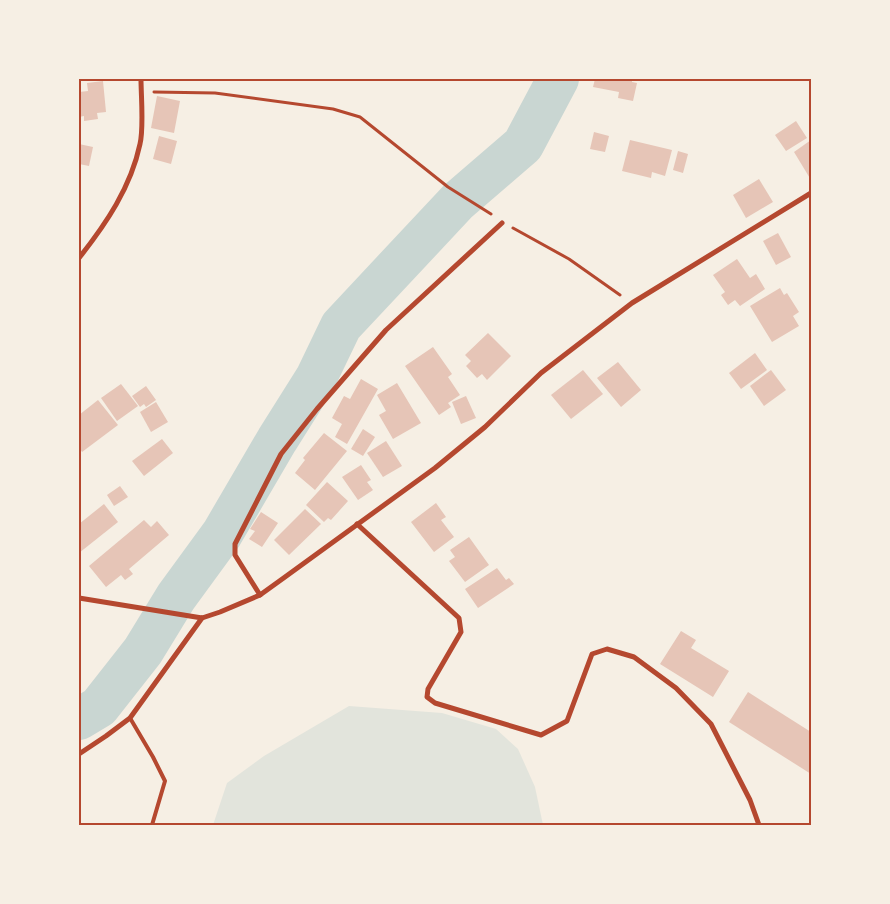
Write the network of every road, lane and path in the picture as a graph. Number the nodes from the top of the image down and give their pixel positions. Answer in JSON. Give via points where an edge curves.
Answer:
{"nodes":[{"id":1,"x":141,"y":79,"type":"edge"},
{"id":2,"x":141,"y":92,"type":"junction"},
{"id":3,"x":811,"y":192,"type":"edge"},
{"id":4,"x":502,"y":223,"type":"junction"},
{"id":5,"x":79,"y":258,"type":"edge"},
{"id":6,"x":632,"y":303,"type":"junction"},
{"id":7,"x":357,"y":524,"type":"junction"},
{"id":8,"x":260,"y":594,"type":"junction"},
{"id":9,"x":79,"y":598,"type":"edge"},
{"id":10,"x":202,"y":618,"type":"junction"},
{"id":11,"x":130,"y":718,"type":"junction"},
{"id":12,"x":79,"y":754,"type":"edge"},
{"id":13,"x":152,"y":825,"type":"edge"},
{"id":14,"x":759,"y":825,"type":"edge"}],
"edges":[{"from":1,"to":2,"type":"street"},
{"from":2,"to":4,"type":"path","via":[[215,93],[333,109],[360,117],[448,187]]},
{"from":2,"to":5,"type":"street","via":[[141,142],[129,183]]},
{"from":3,"to":6,"type":"street"},
{"from":4,"to":6,"type":"path","via":[[569,259]]},
{"from":4,"to":8,"type":"street","via":[[386,330],[281,454],[235,544],[235,555]]},
{"from":6,"to":7,"type":"street","via":[[541,373],[485,427],[435,468]]},
{"from":7,"to":8,"type":"street"},
{"from":7,"to":14,"type":"street","via":[[460,618],[461,632],[426,698],[541,735],[567,721],[592,654],[607,649],[634,656],[676,688],[711,724],[750,800]]},
{"from":8,"to":10,"type":"street"},
{"from":9,"to":10,"type":"street"},
{"from":10,"to":11,"type":"street"},
{"from":11,"to":12,"type":"street"},
{"from":11,"to":13,"type":"lane","via":[[165,781]]}]}
